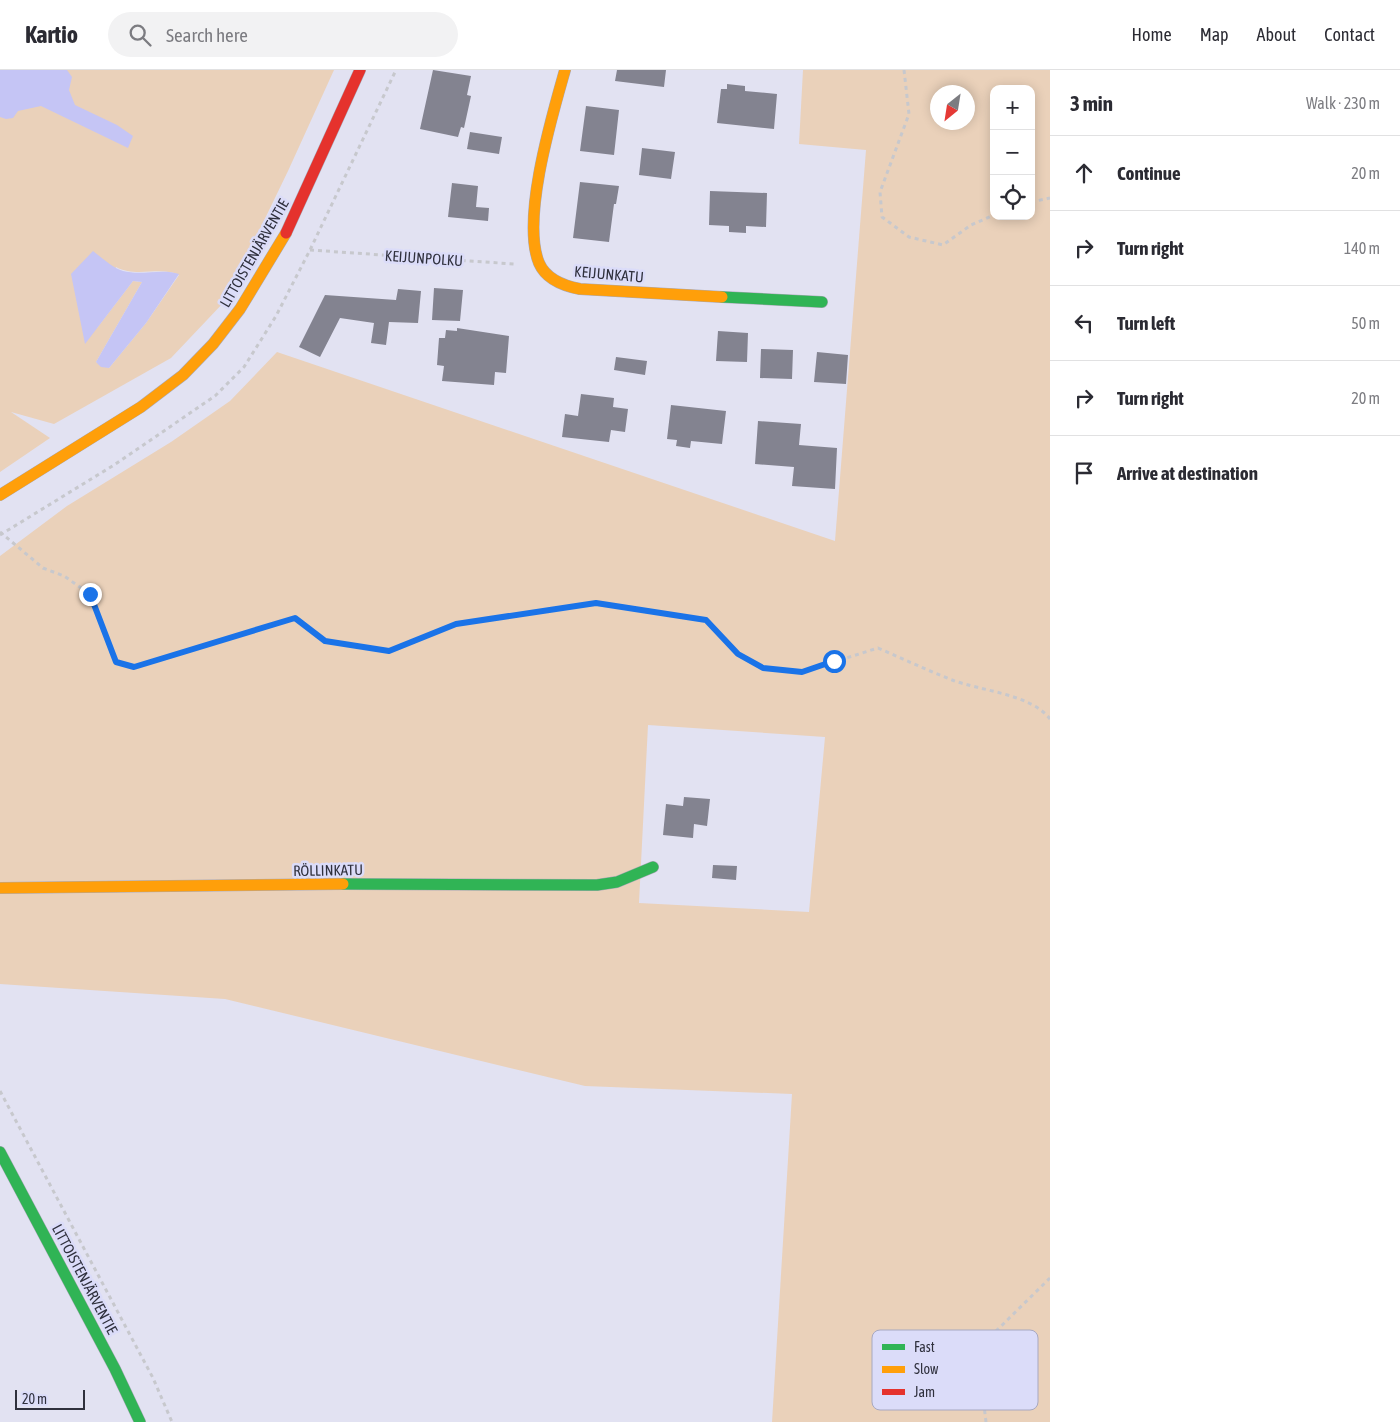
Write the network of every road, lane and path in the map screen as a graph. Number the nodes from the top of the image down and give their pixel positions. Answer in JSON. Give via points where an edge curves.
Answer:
{"nodes":[{"id":1,"x":360,"y":70,"type":"edge"},
{"id":2,"x":396,"y":70,"type":"edge"},
{"id":3,"x":565,"y":70,"type":"edge"},
{"id":4,"x":904,"y":70,"type":"edge"},
{"id":5,"x":389,"y":87,"type":"dead end"},
{"id":6,"x":1050,"y":198,"type":"edge"},
{"id":7,"x":1035,"y":201,"type":"edge"},
{"id":8,"x":990,"y":217,"type":"edge"},
{"id":9,"x":310,"y":250,"type":"dead end"},
{"id":10,"x":539,"y":264,"type":"junction"},
{"id":11,"x":822,"y":302,"type":"dead end"},
{"id":12,"x":0,"y":495,"type":"edge"},
{"id":13,"x":1,"y":533,"type":"edge"},
{"id":14,"x":1050,"y":719,"type":"edge"},
{"id":15,"x":653,"y":868,"type":"dead end"},
{"id":16,"x":0,"y":888,"type":"edge"},
{"id":17,"x":0,"y":1091,"type":"edge"},
{"id":18,"x":0,"y":1152,"type":"edge"},
{"id":19,"x":1050,"y":1278,"type":"edge"},
{"id":20,"x":997,"y":1330,"type":"edge"},
{"id":21,"x":140,"y":1422,"type":"edge"},
{"id":22,"x":172,"y":1422,"type":"edge"}],
"edges":[{"from":1,"to":12,"type":"street","name":"LITTOISTENJÄRVENTIE","via":[[308,187],[270,260],[239,312],[214,343],[182,376],[146,403]]},
{"from":2,"to":5,"type":"path"},
{"from":3,"to":10,"type":"street","via":[[550,124],[533,229]]},
{"from":4,"to":8,"type":"path","via":[[909,114],[880,192],[882,217],[909,238],[942,245]]},
{"from":6,"to":7,"type":"path"},
{"from":9,"to":10,"type":"path","name":"KEIJUNPOLKU","via":[[498,264]]},
{"from":10,"to":11,"type":"street","name":"KEIJUNKATU","via":[[554,280],[575,288]]},
{"from":13,"to":14,"type":"path","via":[[43,568],[64,576],[90,594],[116,662],[134,667],[295,618],[325,641],[389,651],[456,624],[596,603],[706,620],[738,654],[763,668],[802,672],[878,648],[954,680],[1021,700],[1044,712]]},
{"from":15,"to":16,"type":"street","name":"RÖLLINKATU","via":[[617,882],[597,885]]},
{"from":17,"to":22,"type":"path","via":[[153,1378]]},
{"from":18,"to":21,"type":"street","name":"LITTOISTENJÄRVENTIE"},
{"from":19,"to":20,"type":"path"}]}
